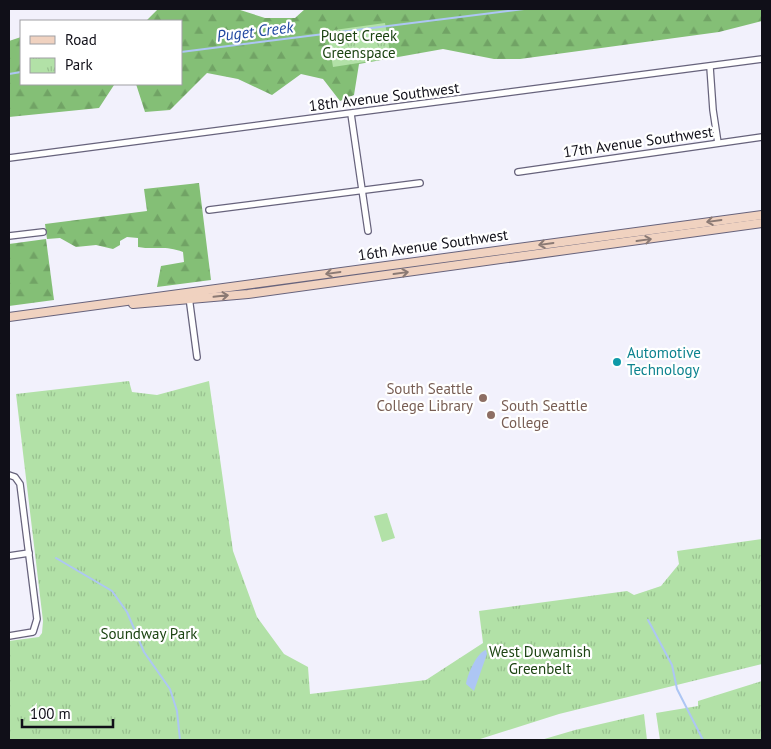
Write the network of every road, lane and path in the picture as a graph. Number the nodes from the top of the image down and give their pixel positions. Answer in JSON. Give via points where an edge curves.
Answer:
{"nodes":[{"id":1,"x":762,"y":59,"type":"edge"},
{"id":2,"x":710,"y":67,"type":"junction"},
{"id":3,"x":351,"y":114,"type":"junction"},
{"id":4,"x":762,"y":137,"type":"edge"},
{"id":5,"x":718,"y":143,"type":"junction"},
{"id":6,"x":9,"y":158,"type":"edge"},
{"id":7,"x":518,"y":172,"type":"dead end"},
{"id":8,"x":420,"y":183,"type":"dead end"},
{"id":9,"x":363,"y":191,"type":"junction"},
{"id":10,"x":209,"y":210,"type":"dead end"},
{"id":11,"x":762,"y":215,"type":"edge"},
{"id":12,"x":762,"y":222,"type":"edge"},
{"id":13,"x":368,"y":231,"type":"dead end"},
{"id":14,"x":43,"y":232,"type":"dead end"},
{"id":15,"x":9,"y":236,"type":"edge"},
{"id":16,"x":188,"y":296,"type":"junction"},
{"id":17,"x":9,"y":316,"type":"edge"},
{"id":18,"x":196,"y":358,"type":"dead end"},
{"id":19,"x":12,"y":476,"type":"edge"},
{"id":20,"x":30,"y":553,"type":"junction"},
{"id":21,"x":9,"y":556,"type":"edge"},
{"id":22,"x":9,"y":636,"type":"edge"}],
"edges":[{"from":1,"to":2,"type":"street","name":"18th Avenue Southwest"},
{"from":2,"to":3,"type":"street","name":"18th Avenue Southwest"},
{"from":2,"to":5,"type":"street"},
{"from":3,"to":6,"type":"street","name":"18th Avenue Southwest"},
{"from":3,"to":9,"type":"street"},
{"from":4,"to":5,"type":"street","name":"17th Avenue Southwest"},
{"from":5,"to":7,"type":"street","name":"17th Avenue Southwest"},
{"from":8,"to":9,"type":"street"},
{"from":9,"to":10,"type":"street"},
{"from":9,"to":13,"type":"street"},
{"from":11,"to":16,"type":"street","name":"16th Avenue Southwest","one_way":true},
{"from":16,"to":12,"type":"street","name":"16th Avenue Southwest","one_way":true,"via":[[258,292]]},
{"from":14,"to":15,"type":"street"},
{"from":16,"to":17,"type":"street","name":"16th Avenue Southwest","via":[[112,301]]},
{"from":16,"to":18,"type":"street"},
{"from":19,"to":20,"type":"street","via":[[20,484]]},
{"from":20,"to":21,"type":"street"},
{"from":20,"to":22,"type":"street","via":[[36,627],[31,633]]}]}
